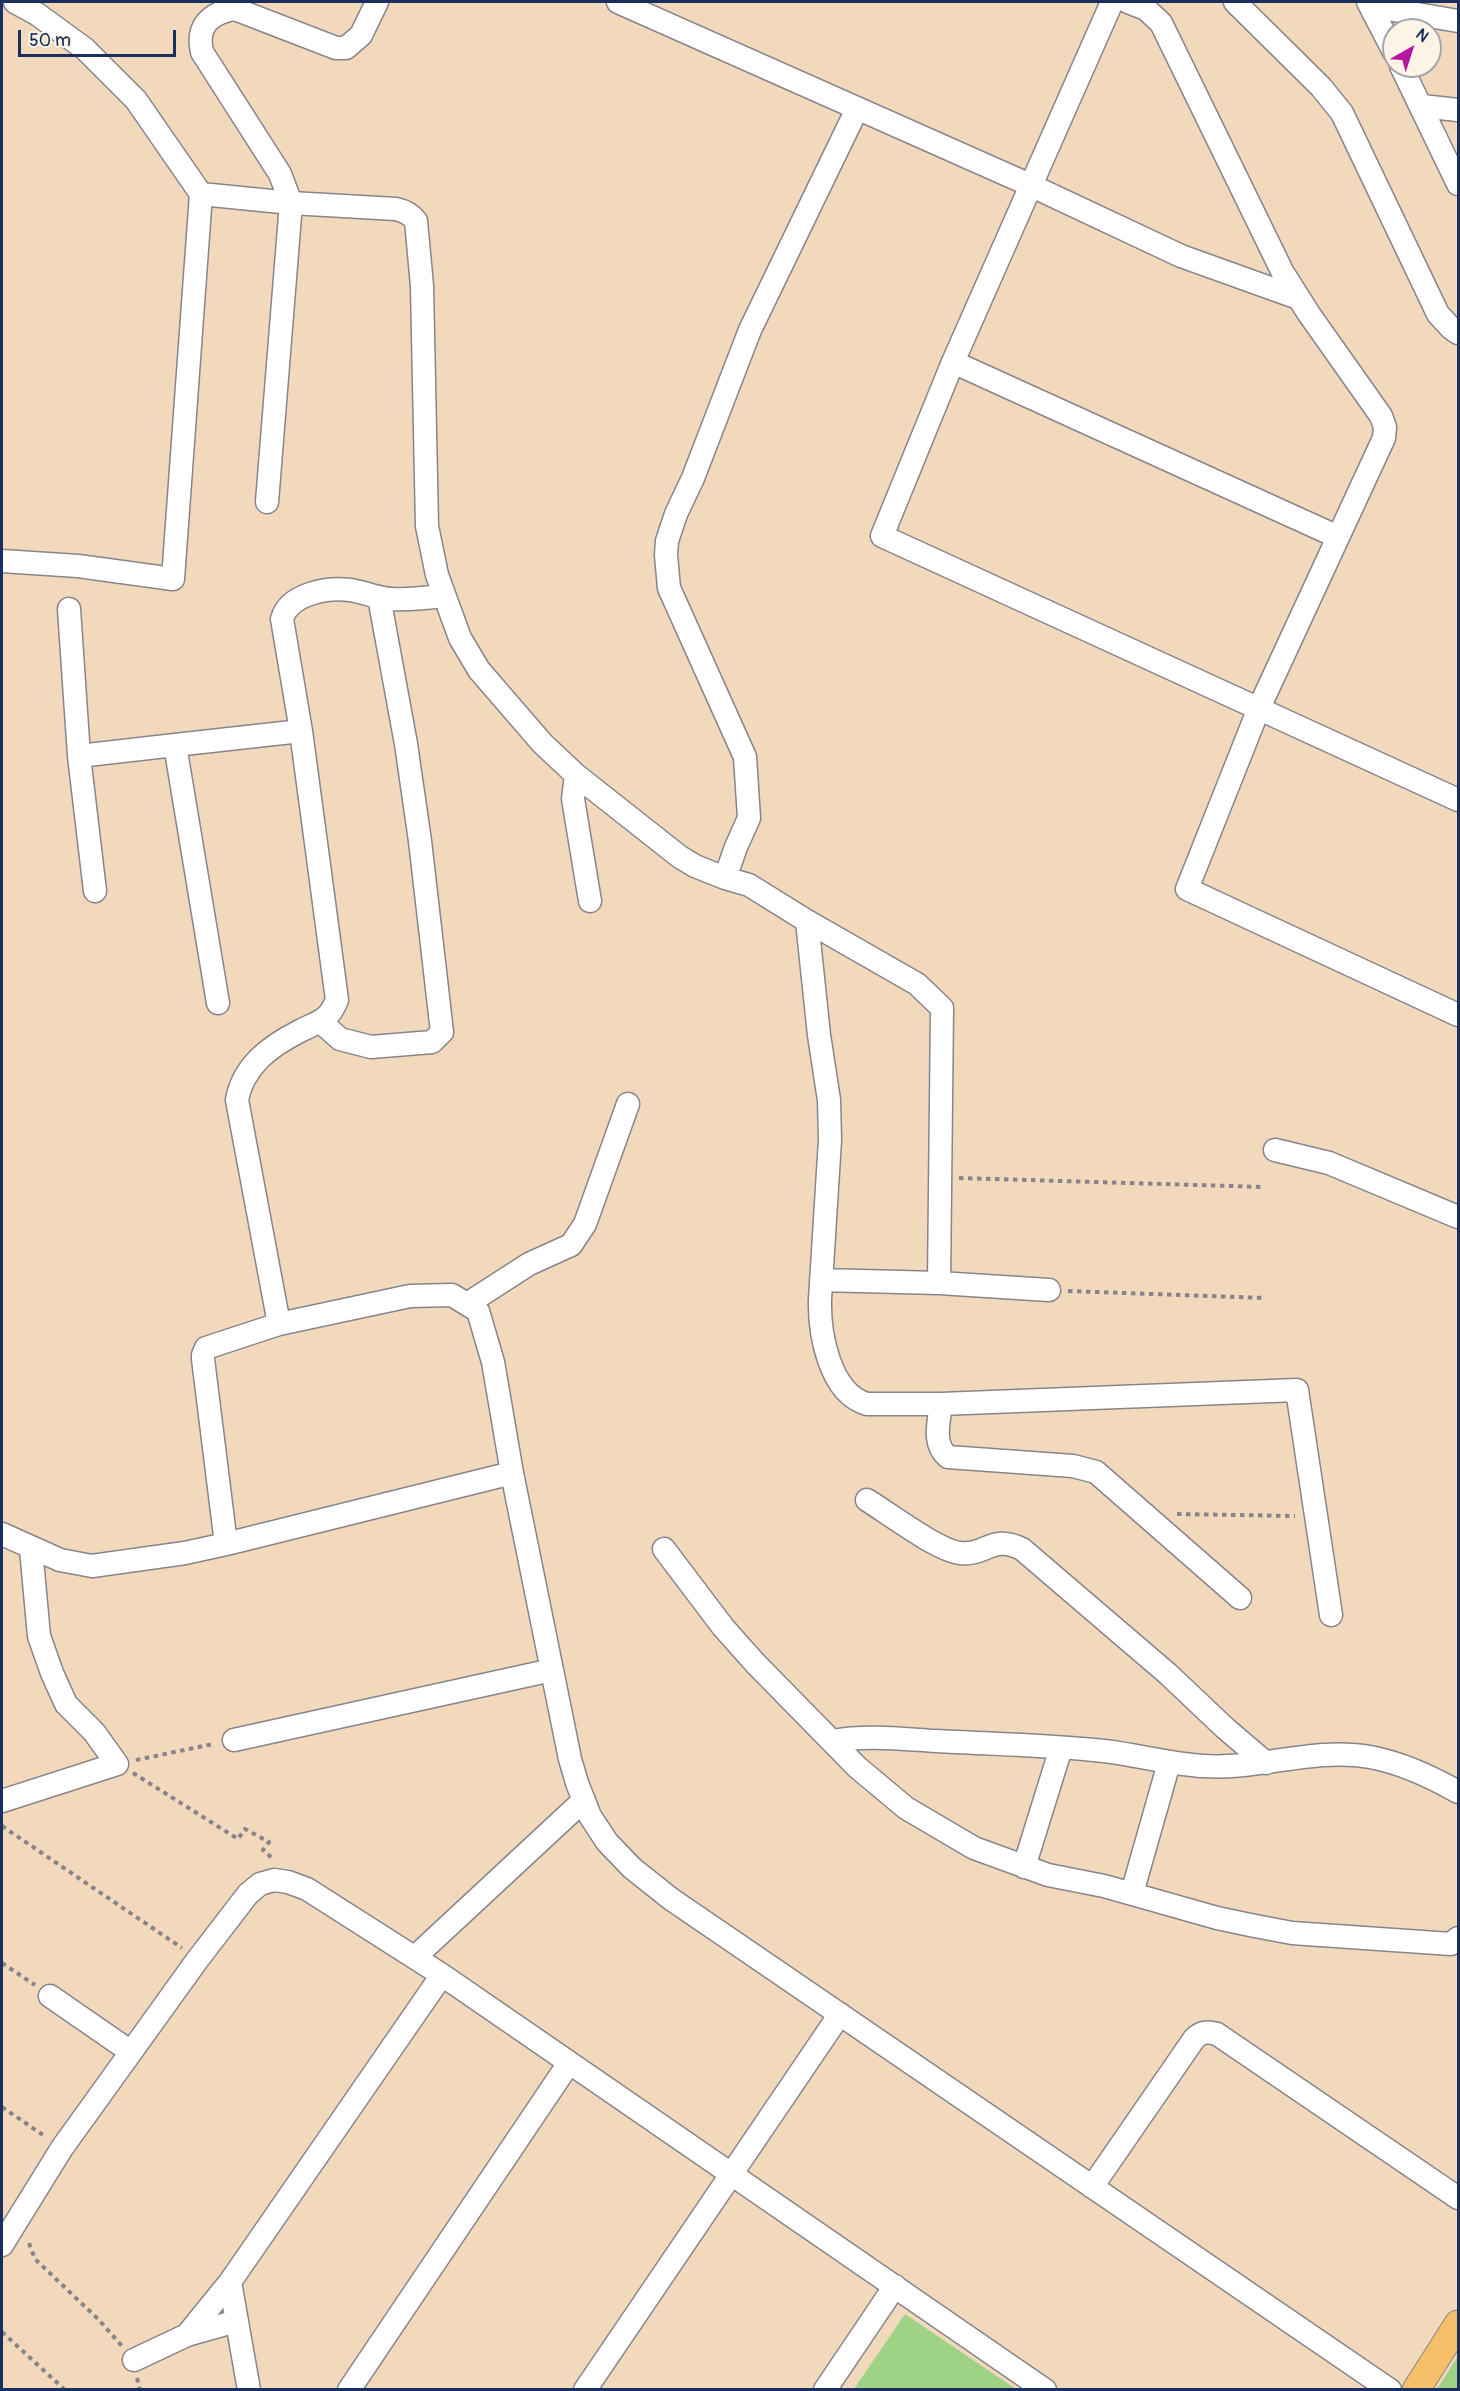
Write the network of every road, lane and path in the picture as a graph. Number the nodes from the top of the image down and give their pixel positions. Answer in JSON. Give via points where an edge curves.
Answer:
{"nodes":[{"id":1,"x":15,"y":2,"type":"edge"},
{"id":2,"x":377,"y":2,"type":"edge"},
{"id":3,"x":618,"y":2,"type":"edge"},
{"id":4,"x":1112,"y":2,"type":"edge"},
{"id":5,"x":1128,"y":2,"type":"edge"},
{"id":6,"x":1235,"y":2,"type":"edge"},
{"id":7,"x":1369,"y":4,"type":"edge"},
{"id":8,"x":40,"y":8,"type":"edge"},
{"id":9,"x":657,"y":9,"type":"edge"},
{"id":10,"x":1458,"y":21,"type":"edge"},
{"id":11,"x":1382,"y":29,"type":"edge"},
{"id":12,"x":1407,"y":78,"type":"edge"},
{"id":13,"x":1422,"y":105,"type":"junction"},
{"id":14,"x":857,"y":109,"type":"junction"},
{"id":15,"x":1458,"y":111,"type":"edge"},
{"id":16,"x":1458,"y":184,"type":"edge"},
{"id":17,"x":1030,"y":185,"type":"junction"},
{"id":18,"x":201,"y":194,"type":"junction"},
{"id":19,"x":291,"y":203,"type":"junction"},
{"id":20,"x":1298,"y":298,"type":"junction"},
{"id":21,"x":1458,"y":333,"type":"edge"},
{"id":22,"x":953,"y":363,"type":"junction"},
{"id":23,"x":267,"y":502,"type":"dead end"},
{"id":24,"x":1338,"y":537,"type":"junction"},
{"id":25,"x":2,"y":561,"type":"edge"},
{"id":26,"x":443,"y":596,"type":"junction"},
{"id":27,"x":379,"y":597,"type":"junction"},
{"id":28,"x":69,"y":609,"type":"dead end"},
{"id":29,"x":1259,"y":708,"type":"junction"},
{"id":30,"x":301,"y":731,"type":"junction"},
{"id":31,"x":175,"y":746,"type":"junction"},
{"id":32,"x":80,"y":756,"type":"junction"},
{"id":33,"x":576,"y":775,"type":"junction"},
{"id":34,"x":1458,"y":800,"type":"edge"},
{"id":35,"x":725,"y":878,"type":"junction"},
{"id":36,"x":95,"y":891,"type":"dead end"},
{"id":37,"x":590,"y":901,"type":"dead end"},
{"id":38,"x":807,"y":921,"type":"junction"},
{"id":39,"x":218,"y":1003,"type":"dead end"},
{"id":40,"x":1458,"y":1015,"type":"edge"},
{"id":41,"x":321,"y":1022,"type":"junction"},
{"id":42,"x":628,"y":1104,"type":"dead end"},
{"id":43,"x":1275,"y":1150,"type":"dead end"},
{"id":44,"x":964,"y":1179,"type":"dead end"},
{"id":45,"x":1264,"y":1186,"type":"dead end"},
{"id":46,"x":1458,"y":1217,"type":"edge"},
{"id":47,"x":821,"y":1280,"type":"junction"},
{"id":48,"x":939,"y":1282,"type":"junction"},
{"id":49,"x":1049,"y":1290,"type":"joint"},
{"id":50,"x":1265,"y":1298,"type":"dead end"},
{"id":51,"x":467,"y":1304,"type":"junction"},
{"id":52,"x":279,"y":1324,"type":"junction"},
{"id":53,"x":941,"y":1404,"type":"junction"},
{"id":54,"x":512,"y":1473,"type":"junction"},
{"id":55,"x":867,"y":1500,"type":"dead end"},
{"id":56,"x":1167,"y":1514,"type":"dead end"},
{"id":57,"x":1304,"y":1516,"type":"dead end"},
{"id":58,"x":2,"y":1534,"type":"edge"},
{"id":59,"x":226,"y":1544,"type":"junction"},
{"id":60,"x":31,"y":1549,"type":"junction"},
{"id":61,"x":664,"y":1549,"type":"dead end"},
{"id":62,"x":1240,"y":1598,"type":"dead end"},
{"id":63,"x":1331,"y":1615,"type":"dead end"},
{"id":64,"x":552,"y":1670,"type":"junction"},
{"id":65,"x":234,"y":1740,"type":"joint"},
{"id":66,"x":832,"y":1741,"type":"junction"},
{"id":67,"x":1061,"y":1748,"type":"junction"},
{"id":68,"x":1169,"y":1763,"type":"junction"},
{"id":69,"x":1266,"y":1763,"type":"junction"},
{"id":70,"x":117,"y":1764,"type":"junction"},
{"id":71,"x":1458,"y":1792,"type":"edge"},
{"id":72,"x":584,"y":1800,"type":"junction"},
{"id":73,"x":2,"y":1801,"type":"edge"},
{"id":74,"x":2,"y":1826,"type":"edge"},
{"id":75,"x":272,"y":1858,"type":"dead end"},
{"id":76,"x":1024,"y":1867,"type":"junction"},
{"id":77,"x":1132,"y":1893,"type":"junction"},
{"id":78,"x":1458,"y":1938,"type":"edge"},
{"id":79,"x":187,"y":1952,"type":"dead end"},
{"id":80,"x":415,"y":1957,"type":"junction"},
{"id":81,"x":2,"y":1963,"type":"edge"},
{"id":82,"x":442,"y":1975,"type":"junction"},
{"id":83,"x":46,"y":1993,"type":"joint"},
{"id":84,"x":840,"y":2014,"type":"junction"},
{"id":85,"x":131,"y":2052,"type":"junction"},
{"id":86,"x":569,"y":2063,"type":"junction"},
{"id":87,"x":2,"y":2107,"type":"edge"},
{"id":88,"x":53,"y":2142,"type":"dead end"},
{"id":89,"x":732,"y":2174,"type":"junction"},
{"id":90,"x":1092,"y":2187,"type":"junction"},
{"id":91,"x":1458,"y":2198,"type":"edge"},
{"id":92,"x":24,"y":2209,"type":"junction"},
{"id":93,"x":2,"y":2245,"type":"edge"},
{"id":94,"x":230,"y":2282,"type":"junction"},
{"id":95,"x":895,"y":2286,"type":"junction"},
{"id":96,"x":237,"y":2321,"type":"junction"},
{"id":97,"x":1458,"y":2324,"type":"edge"},
{"id":98,"x":2,"y":2332,"type":"edge"},
{"id":99,"x":187,"y":2335,"type":"junction"},
{"id":100,"x":134,"y":2360,"type":"junction"},
{"id":101,"x":65,"y":2390,"type":"edge"},
{"id":102,"x":140,"y":2390,"type":"edge"},
{"id":103,"x":249,"y":2390,"type":"edge"},
{"id":104,"x":349,"y":2390,"type":"edge"},
{"id":105,"x":585,"y":2390,"type":"edge"},
{"id":106,"x":825,"y":2390,"type":"edge"},
{"id":107,"x":1045,"y":2390,"type":"edge"},
{"id":108,"x":1390,"y":2390,"type":"edge"},
{"id":109,"x":1416,"y":2390,"type":"edge"}],
"edges":[{"from":1,"to":8,"type":"street"},
{"from":2,"to":19,"type":"street","via":[[361,35],[346,48],[336,48],[235,9],[219,12],[201,31],[202,52],[280,174]]},
{"from":3,"to":9,"type":"street"},
{"from":4,"to":17,"type":"street"},
{"from":5,"to":20,"type":"street","via":[[1146,9],[1161,23]]},
{"from":6,"to":21,"type":"street","via":[[1322,87],[1342,114],[1438,314]]},
{"from":7,"to":10,"type":"street"},
{"from":7,"to":11,"type":"street"},
{"from":8,"to":18,"type":"street","via":[[136,100]]},
{"from":9,"to":14,"type":"street"},
{"from":12,"to":13,"type":"street"},
{"from":13,"to":15,"type":"street"},
{"from":13,"to":16,"type":"street"},
{"from":14,"to":17,"type":"street"},
{"from":14,"to":35,"type":"street","via":[[750,330],[667,541],[669,588],[746,757],[749,818]]},
{"from":17,"to":20,"type":"street","via":[[1181,256]]},
{"from":17,"to":22,"type":"street"},
{"from":18,"to":19,"type":"street"},
{"from":18,"to":25,"type":"street","via":[[173,579]]},
{"from":19,"to":23,"type":"street"},
{"from":19,"to":26,"type":"street","via":[[396,209],[409,213],[416,221],[422,286],[427,526]]},
{"from":20,"to":24,"type":"street","via":[[1385,427],[1384,438]]},
{"from":22,"to":24,"type":"street"},
{"from":22,"to":29,"type":"street","via":[[882,536]]},
{"from":24,"to":29,"type":"street"},
{"from":26,"to":27,"type":"street"},
{"from":26,"to":33,"type":"street","via":[[460,638],[479,669],[520,720]]},
{"from":27,"to":30,"type":"street","via":[[347,590],[321,591],[300,599],[284,613],[282,626]]},
{"from":27,"to":41,"type":"street","via":[[406,744],[442,1032],[432,1042],[371,1047],[340,1039]]},
{"from":28,"to":32,"type":"street"},
{"from":29,"to":34,"type":"street"},
{"from":29,"to":40,"type":"street","via":[[1187,889]]},
{"from":30,"to":31,"type":"street"},
{"from":30,"to":41,"type":"street","via":[[337,1000],[332,1012]]},
{"from":31,"to":32,"type":"street"},
{"from":31,"to":39,"type":"street"},
{"from":32,"to":36,"type":"street"},
{"from":33,"to":35,"type":"street","via":[[680,856]]},
{"from":33,"to":37,"type":"street","via":[[573,799]]},
{"from":35,"to":38,"type":"street","via":[[749,885]]},
{"from":38,"to":47,"type":"street","via":[[829,1100]]},
{"from":38,"to":48,"type":"street","via":[[918,984],[942,1008]]},
{"from":41,"to":52,"type":"street","via":[[262,1056],[239,1085],[237,1100]]},
{"from":42,"to":51,"type":"street","via":[[585,1224],[571,1245],[529,1264]]},
{"from":43,"to":46,"type":"street","via":[[1329,1163]]},
{"from":44,"to":45,"type":"path"},
{"from":47,"to":48,"type":"street"},
{"from":47,"to":53,"type":"street","via":[[819,1310],[825,1350],[845,1389],[867,1404]]},
{"from":48,"to":49,"type":"street"},
{"from":49,"to":50,"type":"path"},
{"from":51,"to":52,"type":"street","via":[[452,1295],[410,1296]]},
{"from":51,"to":54,"type":"street","via":[[478,1311],[493,1362]]},
{"from":52,"to":59,"type":"street","via":[[209,1346],[203,1355]]},
{"from":53,"to":62,"type":"street","via":[[937,1442],[948,1457],[1073,1466],[1096,1472]]},
{"from":53,"to":63,"type":"street","via":[[1297,1390]]},
{"from":54,"to":59,"type":"street"},
{"from":54,"to":64,"type":"street"},
{"from":55,"to":69,"type":"street","via":[[952,1552],[971,1553],[1003,1543],[1022,1549]]},
{"from":56,"to":57,"type":"path"},
{"from":58,"to":60,"type":"street"},
{"from":59,"to":60,"type":"street","via":[[92,1566]]},
{"from":60,"to":70,"type":"street","via":[[39,1636],[52,1673],[66,1704],[94,1732]]},
{"from":61,"to":66,"type":"street","via":[[723,1627]]},
{"from":64,"to":65,"type":"street"},
{"from":64,"to":72,"type":"street","via":[[570,1759]]},
{"from":65,"to":70,"type":"path"},
{"from":66,"to":67,"type":"street","via":[[869,1738]]},
{"from":66,"to":76,"type":"street","via":[[885,1792],[928,1822],[974,1848]]},
{"from":67,"to":68,"type":"street"},
{"from":67,"to":76,"type":"street"},
{"from":68,"to":69,"type":"street","via":[[1224,1767]]},
{"from":68,"to":77,"type":"street"},
{"from":69,"to":71,"type":"street","via":[[1309,1755],[1369,1757],[1411,1768]]},
{"from":70,"to":73,"type":"street"},
{"from":70,"to":75,"type":"path","via":[[238,1839],[245,1829],[269,1842],[263,1850]]},
{"from":72,"to":80,"type":"street"},
{"from":72,"to":84,"type":"street","via":[[599,1832],[632,1868]]},
{"from":74,"to":79,"type":"path"},
{"from":76,"to":77,"type":"street"},
{"from":77,"to":78,"type":"street","via":[[1217,1918],[1293,1933],[1451,1944]]},
{"from":80,"to":82,"type":"street"},
{"from":80,"to":85,"type":"street","via":[[307,1889],[288,1882],[267,1882],[248,1894]]},
{"from":81,"to":83,"type":"path"},
{"from":82,"to":86,"type":"street"},
{"from":82,"to":94,"type":"street"},
{"from":83,"to":85,"type":"street"},
{"from":84,"to":89,"type":"street"},
{"from":84,"to":90,"type":"street"},
{"from":85,"to":92,"type":"street"},
{"from":86,"to":89,"type":"street"},
{"from":86,"to":104,"type":"street"},
{"from":87,"to":88,"type":"path"},
{"from":89,"to":95,"type":"street"},
{"from":89,"to":105,"type":"street"},
{"from":90,"to":91,"type":"street","via":[[1194,2039],[1211,2032]]},
{"from":90,"to":108,"type":"street"},
{"from":92,"to":93,"type":"street"},
{"from":92,"to":100,"type":"path","via":[[35,2259]]},
{"from":94,"to":96,"type":"street"},
{"from":94,"to":99,"type":"street"},
{"from":95,"to":106,"type":"street"},
{"from":95,"to":107,"type":"street"},
{"from":96,"to":99,"type":"street"},
{"from":96,"to":103,"type":"street"},
{"from":97,"to":109,"type":"main road"},
{"from":98,"to":101,"type":"path"},
{"from":99,"to":100,"type":"street"},
{"from":100,"to":102,"type":"path"}]}
